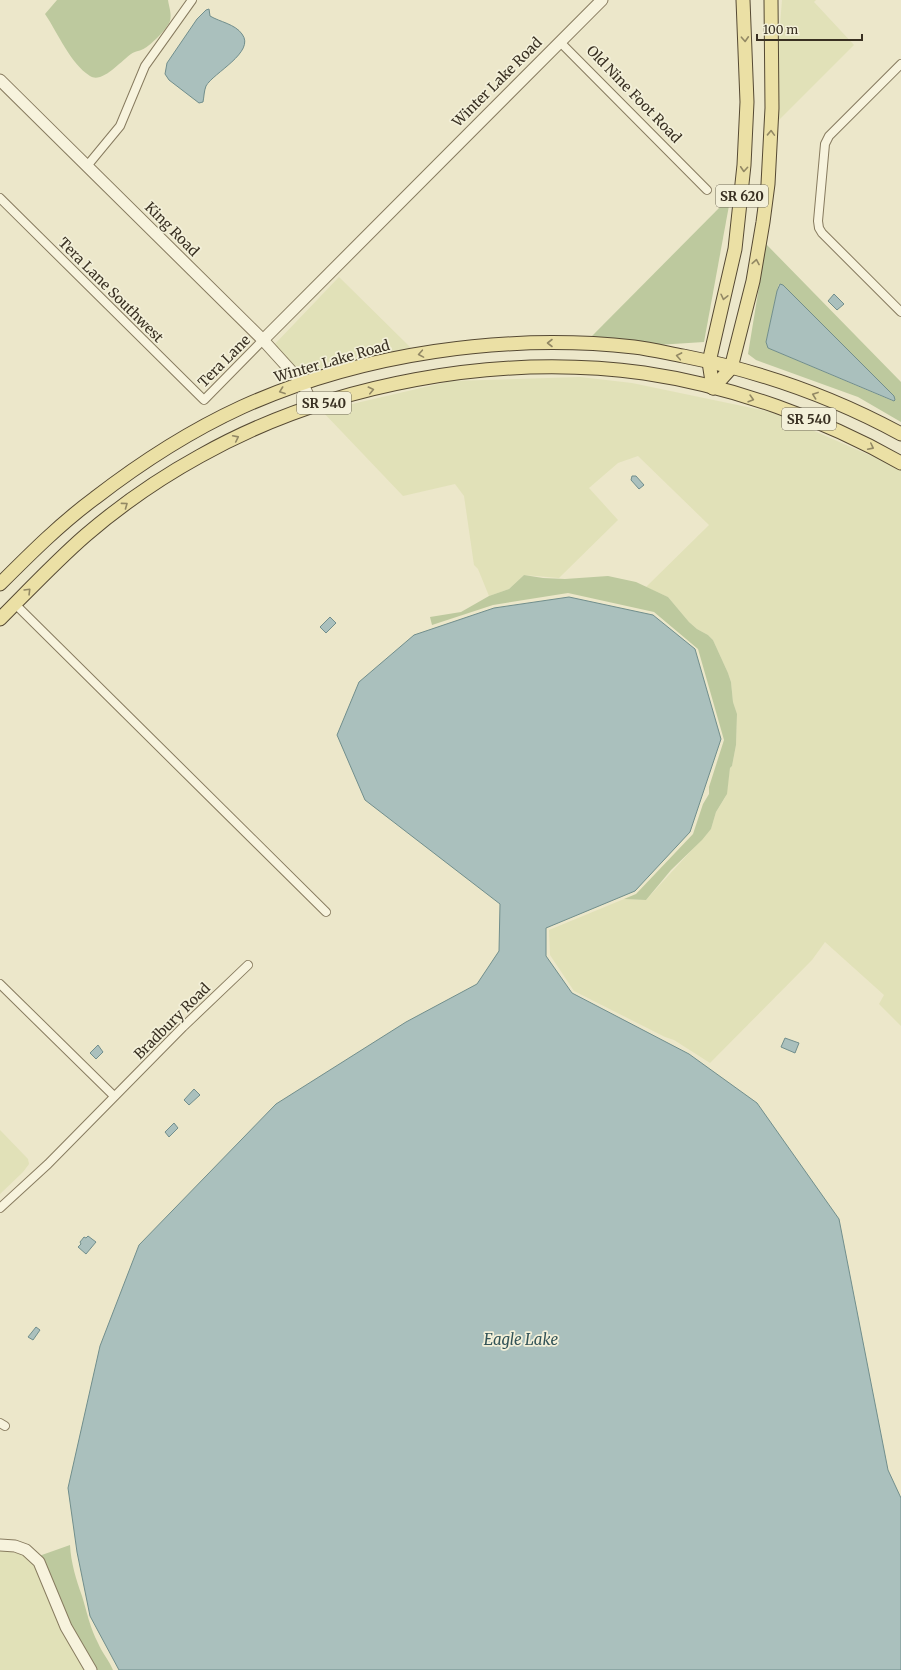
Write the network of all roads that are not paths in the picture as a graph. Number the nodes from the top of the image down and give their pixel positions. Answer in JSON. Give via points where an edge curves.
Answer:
{"nodes":[{"id":1,"x":192,"y":0,"type":"edge"},
{"id":2,"x":602,"y":0,"type":"edge"},
{"id":3,"x":743,"y":0,"type":"edge"},
{"id":4,"x":771,"y":0,"type":"edge"},
{"id":5,"x":560,"y":42,"type":"junction"},
{"id":6,"x":901,"y":64,"type":"edge"},
{"id":7,"x":0,"y":80,"type":"edge"},
{"id":8,"x":86,"y":166,"type":"junction"},
{"id":9,"x":707,"y":190,"type":"dead end"},
{"id":10,"x":0,"y":198,"type":"edge"},
{"id":11,"x":901,"y":312,"type":"edge"},
{"id":12,"x":263,"y":340,"type":"junction"},
{"id":13,"x":709,"y":362,"type":"junction"},
{"id":14,"x":731,"y":368,"type":"junction"},
{"id":15,"x":303,"y":384,"type":"junction"},
{"id":16,"x":713,"y":388,"type":"junction"},
{"id":17,"x":204,"y":400,"type":"joint"},
{"id":18,"x":313,"y":407,"type":"junction"},
{"id":19,"x":901,"y":434,"type":"edge"},
{"id":20,"x":901,"y":463,"type":"edge"},
{"id":21,"x":0,"y":584,"type":"edge"},
{"id":22,"x":14,"y":604,"type":"junction"},
{"id":23,"x":0,"y":618,"type":"edge"},
{"id":24,"x":326,"y":912,"type":"dead end"},
{"id":25,"x":248,"y":965,"type":"dead end"},
{"id":26,"x":0,"y":984,"type":"edge"},
{"id":27,"x":114,"y":1096,"type":"junction"},
{"id":28,"x":0,"y":1208,"type":"edge"},
{"id":29,"x":0,"y":1545,"type":"edge"},
{"id":30,"x":91,"y":1670,"type":"edge"}],
"edges":[{"from":1,"to":8,"type":"street","via":[[145,66],[120,126]]},
{"from":2,"to":5,"type":"street","name":"Winter Lake Road"},
{"from":3,"to":13,"type":"main road","number":"SR 620","one_way":true,"via":[[747,102],[743,186],[735,249]]},
{"from":14,"to":4,"type":"main road","number":"SR 620","one_way":true,"via":[[753,281],[768,184],[772,108]]},
{"from":5,"to":9,"type":"street","name":"Old Nine Foot Road"},
{"from":5,"to":12,"type":"street","name":"Winter Lake Road"},
{"from":6,"to":11,"type":"street","via":[[828,136],[825,144],[818,221],[822,233]]},
{"from":7,"to":8,"type":"street","name":"King Road"},
{"from":8,"to":12,"type":"street","name":"King Road"},
{"from":10,"to":17,"type":"street","name":"Tera Lane Southwest"},
{"from":12,"to":15,"type":"street","name":"King Road"},
{"from":12,"to":17,"type":"street","name":"Tera Lane"},
{"from":13,"to":14,"type":"main road","name":"Winter Lake Road","number":"SR 540"},
{"from":13,"to":15,"type":"main road","name":"Winter Lake Road","number":"SR 540","one_way":true,"via":[[638,347],[576,343],[515,344],[454,349],[393,359]]},
{"from":13,"to":16,"type":"main road","number":"SR 620"},
{"from":14,"to":16,"type":"main road","number":"SR 620"},
{"from":19,"to":14,"type":"main road","number":"SR 540","one_way":true,"via":[[837,403],[774,379]]},
{"from":15,"to":18,"type":"street","name":"King Road"},
{"from":15,"to":21,"type":"main road","name":"Winter Lake Road","number":"SR 540","one_way":true,"via":[[241,408],[192,433],[131,472],[94,498]]},
{"from":18,"to":16,"type":"main road","number":"SR 540","one_way":true,"via":[[368,391],[435,377],[528,368],[622,371]]},
{"from":16,"to":20,"type":"main road","number":"SR 540","one_way":true,"via":[[767,404],[826,426]]},
{"from":22,"to":18,"type":"main road","number":"SR 540","one_way":true,"via":[[86,535],[159,482],[198,457],[239,436]]},
{"from":22,"to":23,"type":"main road","number":"SR 540"},
{"from":22,"to":24,"type":"street"},
{"from":25,"to":27,"type":"street","name":"Bradbury Road"},
{"from":26,"to":27,"type":"street"},
{"from":27,"to":28,"type":"street","name":"Bradbury Road","via":[[98,1115]]},
{"from":29,"to":30,"type":"street","via":[[26,1550],[38,1562],[66,1627]]}]}
